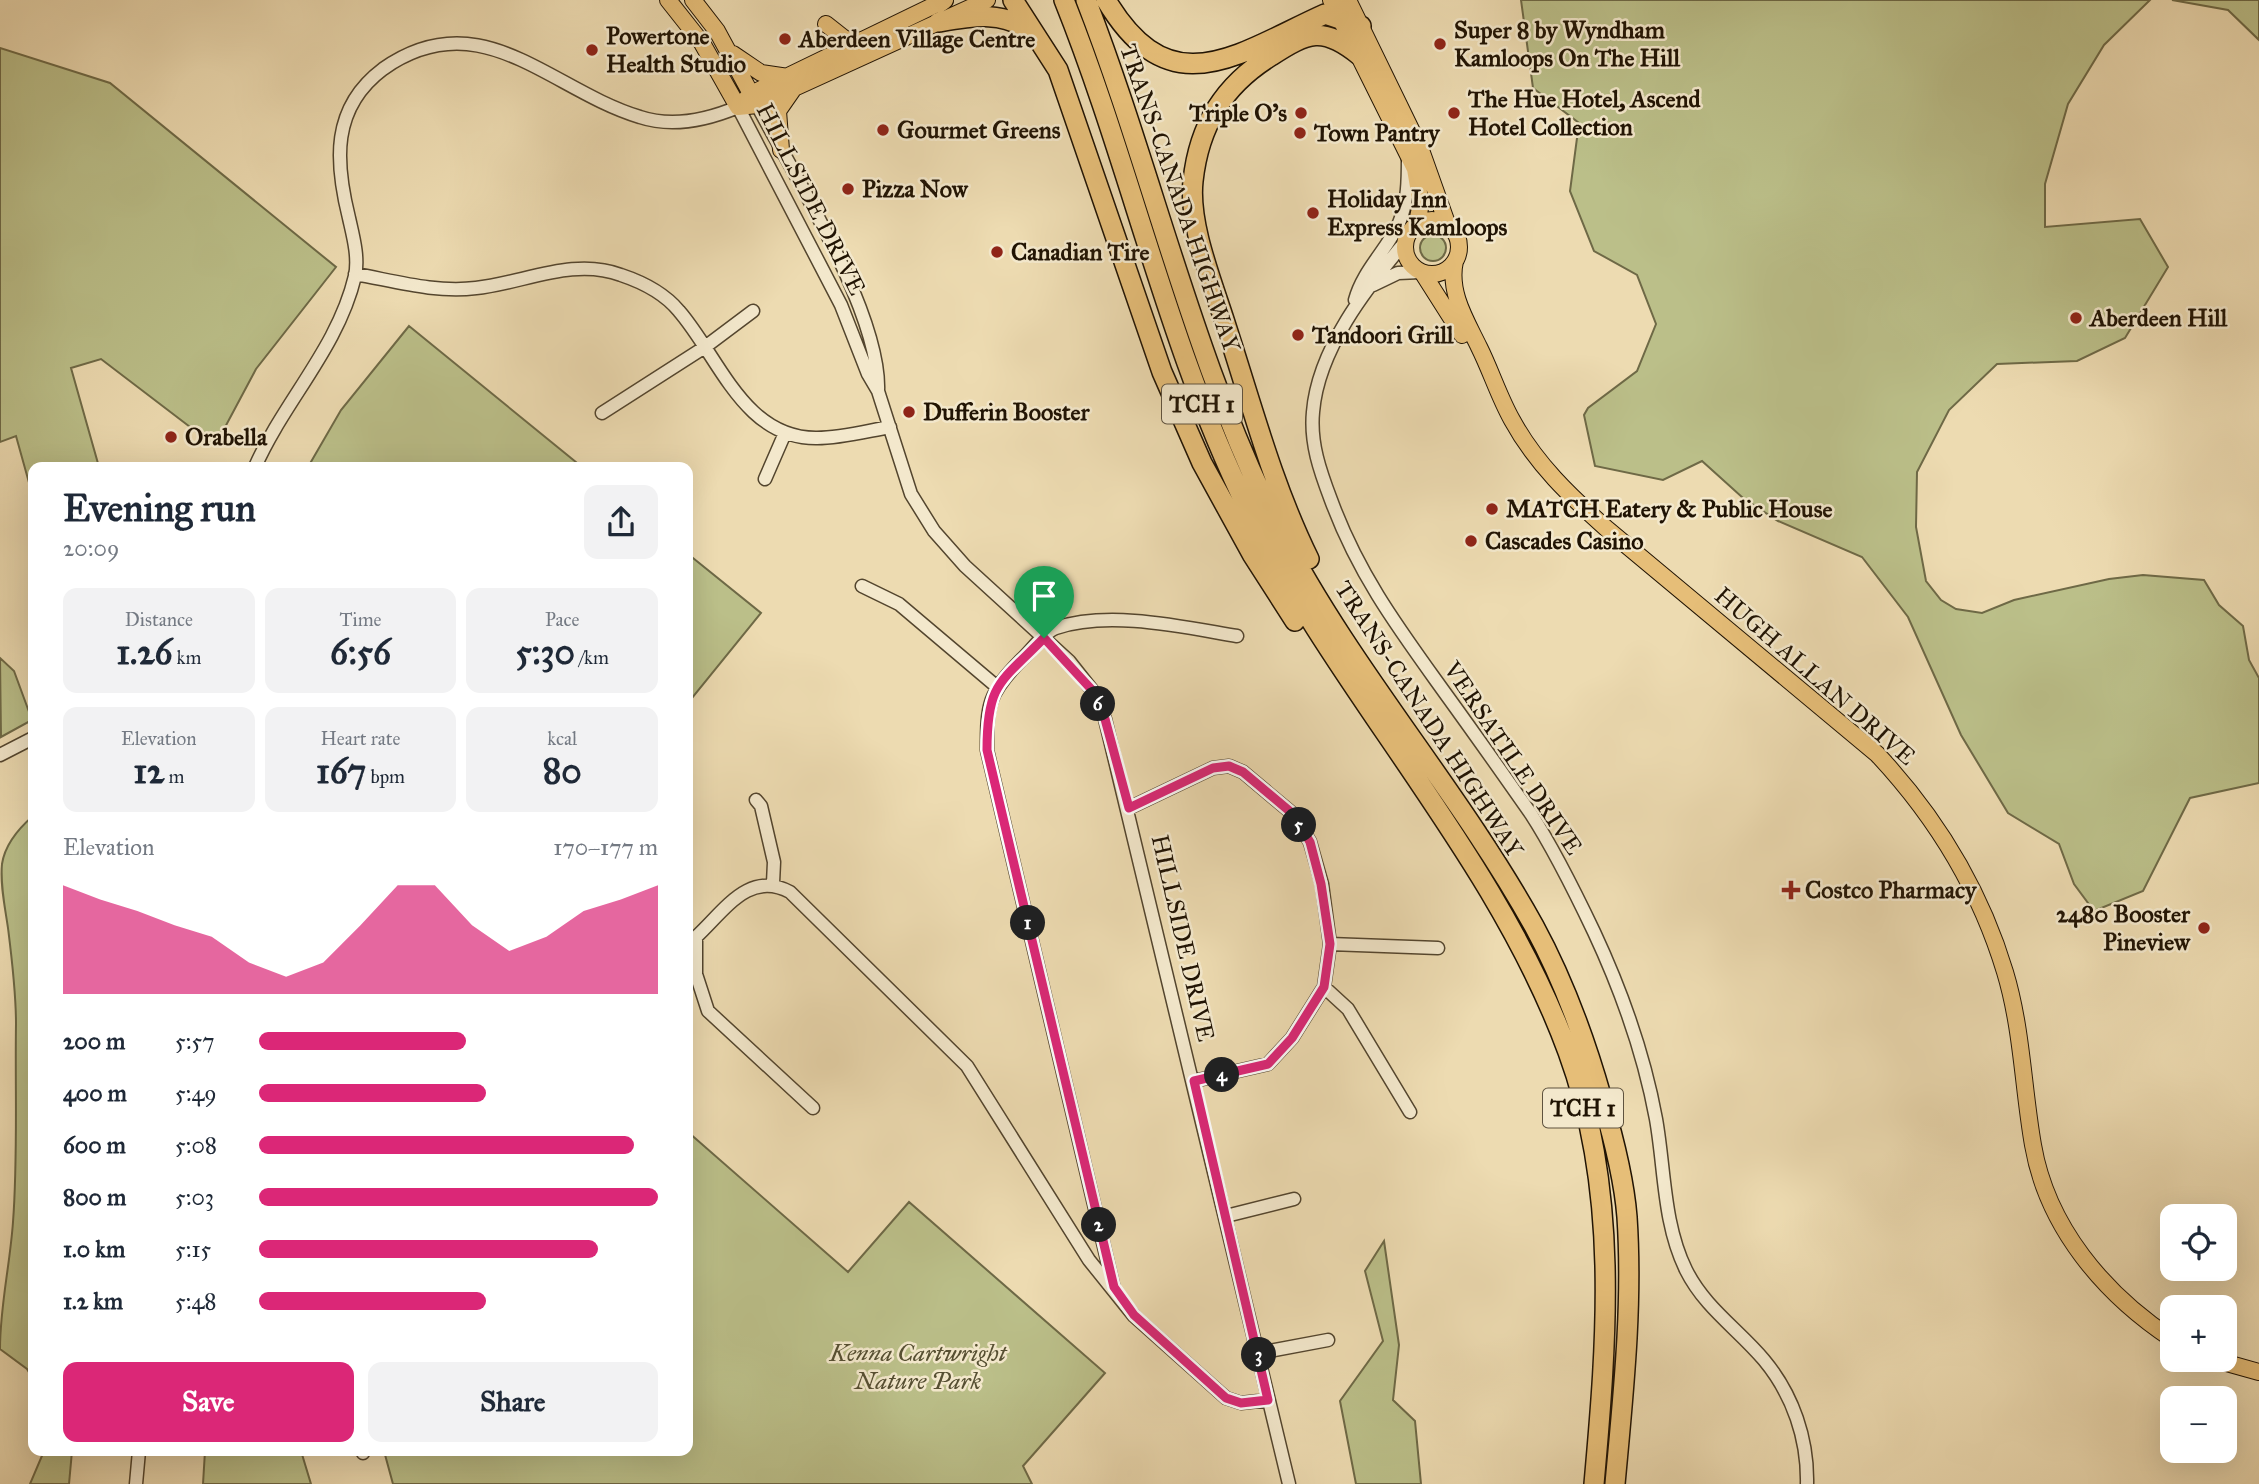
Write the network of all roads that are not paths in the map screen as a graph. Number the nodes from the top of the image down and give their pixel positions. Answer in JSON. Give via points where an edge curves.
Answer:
{"nodes":[{"id":1,"x":668,"y":0,"type":"edge"},
{"id":2,"x":693,"y":0,"type":"edge"},
{"id":3,"x":987,"y":0,"type":"edge"},
{"id":4,"x":1013,"y":0,"type":"edge"},
{"id":5,"x":1050,"y":0,"type":"edge"},
{"id":6,"x":1064,"y":0,"type":"edge"},
{"id":7,"x":1086,"y":0,"type":"edge"},
{"id":8,"x":1106,"y":0,"type":"edge"},
{"id":9,"x":1316,"y":0,"type":"edge"},
{"id":10,"x":1340,"y":5,"type":"edge"},
{"id":11,"x":941,"y":6,"type":"edge"},
{"id":12,"x":1361,"y":26,"type":"joint"},
{"id":13,"x":1290,"y":30,"type":"junction"},
{"id":14,"x":1040,"y":38,"type":"junction"},
{"id":15,"x":864,"y":41,"type":"junction"},
{"id":16,"x":728,"y":50,"type":"junction"},
{"id":17,"x":1359,"y":55,"type":"junction"},
{"id":18,"x":823,"y":60,"type":"junction"},
{"id":19,"x":792,"y":81,"type":"junction"},
{"id":20,"x":754,"y":99,"type":"junction"},
{"id":21,"x":738,"y":107,"type":"junction"},
{"id":22,"x":1114,"y":141,"type":"junction"},
{"id":23,"x":781,"y":150,"type":"junction"},
{"id":24,"x":1408,"y":153,"type":"junction"},
{"id":25,"x":1416,"y":226,"type":"junction"},
{"id":26,"x":1448,"y":226,"type":"junction"},
{"id":27,"x":1405,"y":240,"type":"junction"},
{"id":28,"x":1455,"y":261,"type":"junction"},
{"id":29,"x":1421,"y":272,"type":"junction"},
{"id":30,"x":355,"y":274,"type":"junction"},
{"id":31,"x":1367,"y":289,"type":"junction"},
{"id":32,"x":1352,"y":310,"type":"junction"},
{"id":33,"x":753,"y":311,"type":"dead end"},
{"id":34,"x":705,"y":347,"type":"junction"},
{"id":35,"x":1494,"y":385,"type":"junction"},
{"id":36,"x":878,"y":391,"type":"junction"},
{"id":37,"x":601,"y":413,"type":"dead end"},
{"id":38,"x":890,"y":427,"type":"junction"},
{"id":39,"x":785,"y":433,"type":"junction"},
{"id":40,"x":257,"y":462,"type":"edge"},
{"id":41,"x":765,"y":479,"type":"dead end"},
{"id":42,"x":862,"y":586,"type":"dead end"},
{"id":43,"x":1237,"y":636,"type":"dead end"},
{"id":44,"x":1044,"y":638,"type":"junction"},
{"id":45,"x":1355,"y":654,"type":"junction"},
{"id":46,"x":996,"y":686,"type":"junction"},
{"id":47,"x":1368,"y":711,"type":"junction"},
{"id":48,"x":28,"y":741,"type":"edge"},
{"id":49,"x":0,"y":755,"type":"edge"},
{"id":50,"x":756,"y":800,"type":"dead end"},
{"id":51,"x":1129,"y":808,"type":"junction"},
{"id":52,"x":773,"y":883,"type":"junction"},
{"id":53,"x":693,"y":931,"type":"edge"},
{"id":54,"x":693,"y":942,"type":"edge"},
{"id":55,"x":1330,"y":944,"type":"junction"},
{"id":56,"x":1438,"y":948,"type":"dead end"},
{"id":57,"x":1324,"y":987,"type":"junction"},
{"id":58,"x":1194,"y":1081,"type":"junction"},
{"id":59,"x":813,"y":1108,"type":"dead end"},
{"id":60,"x":1410,"y":1112,"type":"dead end"},
{"id":61,"x":1294,"y":1199,"type":"dead end"},
{"id":62,"x":1226,"y":1216,"type":"junction"},
{"id":63,"x":1114,"y":1287,"type":"junction"},
{"id":64,"x":2160,"y":1331,"type":"edge"},
{"id":65,"x":1328,"y":1340,"type":"dead end"},
{"id":66,"x":1259,"y":1353,"type":"junction"},
{"id":67,"x":2237,"y":1365,"type":"edge"},
{"id":68,"x":2259,"y":1371,"type":"edge"},
{"id":69,"x":1268,"y":1400,"type":"junction"},
{"id":70,"x":139,"y":1456,"type":"edge"},
{"id":71,"x":136,"y":1484,"type":"edge"},
{"id":72,"x":1289,"y":1484,"type":"edge"},
{"id":73,"x":1594,"y":1484,"type":"edge"},
{"id":74,"x":1615,"y":1484,"type":"edge"},
{"id":75,"x":1807,"y":1484,"type":"edge"}],
"edges":[{"from":1,"to":21,"type":"main road","name":"HILLSIDE DRIVE","via":[[702,43]]},
{"from":2,"to":16,"type":"main road","name":"HILLSIDE DRIVE"},
{"from":3,"to":11,"type":"main road"},
{"from":4,"to":14,"type":"highway"},
{"from":5,"to":22,"type":"highway","via":[[1085,89]]},
{"from":6,"to":22,"type":"highway","name":"TRANS-CANADA HIGHWAY","number":"TCH 1"},
{"from":7,"to":45,"type":"highway","name":"TRANS-CANADA HIGHWAY","number":"TCH 1","via":[[1234,430],[1280,531]]},
{"from":8,"to":13,"type":"highway","via":[[1139,43],[1182,64],[1223,61]]},
{"from":9,"to":13,"type":"highway"},
{"from":10,"to":12,"type":"highway"},
{"from":10,"to":13,"type":"highway"},
{"from":10,"to":17,"type":"main road"},
{"from":11,"to":14,"type":"highway","via":[[972,16],[1000,16]]},
{"from":11,"to":15,"type":"main road"},
{"from":11,"to":19,"type":"main road"},
{"from":12,"to":26,"type":"main road","via":[[1421,150]]},
{"from":14,"to":47,"type":"highway","via":[[1058,70],[1162,372],[1202,463],[1280,600]]},
{"from":15,"to":18,"type":"main road"},
{"from":15,"to":18,"type":"main road","via":[[845,39],[826,23],[834,44]]},
{"from":16,"to":19,"type":"main road","via":[[761,72]]},
{"from":16,"to":20,"type":"main road","name":"HILLSIDE DRIVE"},
{"from":17,"to":24,"type":"main road"},
{"from":17,"to":45,"type":"highway","via":[[1331,36],[1309,35],[1241,76],[1211,115],[1199,145],[1192,184],[1206,261],[1281,496]]},
{"from":18,"to":19,"type":"main road"},
{"from":19,"to":20,"type":"main road"},
{"from":19,"to":23,"type":"main road","via":[[778,110]]},
{"from":20,"to":21,"type":"main road"},
{"from":20,"to":23,"type":"street","name":"HILLSIDE DRIVE"},
{"from":21,"to":30,"type":"street","via":[[710,118],[675,123],[642,118],[507,49],[461,40],[412,51],[369,82],[348,114],[341,135],[339,175],[355,243]]},
{"from":21,"to":36,"type":"street","name":"HILLSIDE DRIVE","via":[[827,276]]},
{"from":22,"to":47,"type":"highway","name":"TRANS-CANADA HIGHWAY","number":"TCH 1","via":[[1219,448],[1292,594]]},
{"from":23,"to":36,"type":"street","name":"HILLSIDE DRIVE","via":[[855,299],[879,370]]},
{"from":24,"to":25,"type":"main road","via":[[1421,204]]},
{"from":24,"to":32,"type":"street","via":[[1405,202],[1398,224],[1359,283]]},
{"from":25,"to":26,"type":"main road","via":[[1432,220]]},
{"from":25,"to":27,"type":"main road"},
{"from":26,"to":28,"type":"main road","via":[[1457,239]]},
{"from":27,"to":29,"type":"main road","via":[[1406,256]]},
{"from":27,"to":31,"type":"street","name":"VERSATILE DRIVE"},
{"from":28,"to":29,"type":"main road","via":[[1436,274]]},
{"from":28,"to":35,"type":"main road","name":"HUGH ALLAN DRIVE","via":[[1452,274],[1457,299]]},
{"from":29,"to":31,"type":"street","name":"VERSATILE DRIVE","via":[[1398,273]]},
{"from":29,"to":35,"type":"main road","name":"HUGH ALLAN DRIVE"},
{"from":30,"to":34,"type":"street","via":[[441,290],[477,288],[580,267],[619,274],[652,289],[678,309]]},
{"from":30,"to":40,"type":"street","via":[[323,354]]},
{"from":31,"to":32,"type":"street","name":"VERSATILE DRIVE"},
{"from":32,"to":75,"type":"street","name":"VERSATILE DRIVE","via":[[1321,374],[1312,411],[1318,465],[1340,526],[1372,591],[1533,818],[1594,933],[1625,1004],[1643,1063],[1675,1244],[1696,1288],[1763,1359],[1789,1399],[1802,1435]]},
{"from":33,"to":34,"type":"street"},
{"from":34,"to":37,"type":"street"},
{"from":34,"to":39,"type":"street","via":[[740,401]]},
{"from":35,"to":64,"type":"main road","name":"HUGH ALLAN DRIVE","via":[[1532,454],[1567,494],[1877,754],[1927,813],[1964,871],[2006,974],[2034,1149],[2050,1199],[2074,1245],[2106,1286]]},
{"from":36,"to":38,"type":"street","name":"HILLSIDE DRIVE"},
{"from":38,"to":39,"type":"street","via":[[816,439]]},
{"from":38,"to":44,"type":"street","name":"HILLSIDE DRIVE","via":[[911,494],[934,531]]},
{"from":39,"to":41,"type":"street"},
{"from":42,"to":46,"type":"street","via":[[900,604]]},
{"from":43,"to":44,"type":"street","via":[[1150,622],[1101,621],[1054,628]]},
{"from":44,"to":46,"type":"street"},
{"from":44,"to":51,"type":"street","name":"HILLSIDE DRIVE","via":[[1092,690],[1105,719]]},
{"from":45,"to":74,"type":"highway","name":"TRANS-CANADA HIGHWAY","number":"TCH 1","via":[[1476,831],[1534,926],[1587,1045],[1611,1130],[1627,1215],[1627,1302]]},
{"from":46,"to":63,"type":"street","via":[[987,714],[987,750]]},
{"from":47,"to":73,"type":"highway","name":"TRANS-CANADA HIGHWAY","number":"TCH 1","via":[[1516,937],[1569,1055],[1591,1138],[1602,1213],[1607,1300]]},
{"from":48,"to":49,"type":"street"},
{"from":50,"to":52,"type":"street","via":[[774,862]]},
{"from":51,"to":55,"type":"street","via":[[1213,768],[1229,766],[1243,772],[1293,814],[1310,842]]},
{"from":51,"to":58,"type":"street","name":"HILLSIDE DRIVE"},
{"from":52,"to":53,"type":"street","via":[[748,887]]},
{"from":52,"to":63,"type":"street","via":[[790,892],[853,951],[967,1066],[1089,1259]]},
{"from":54,"to":59,"type":"street","via":[[696,974],[708,1010]]},
{"from":55,"to":56,"type":"street"},
{"from":55,"to":57,"type":"street"},
{"from":57,"to":58,"type":"street","via":[[1292,1038],[1268,1064]]},
{"from":57,"to":60,"type":"street","via":[[1349,1010]]},
{"from":58,"to":62,"type":"street","name":"HILLSIDE DRIVE"},
{"from":61,"to":62,"type":"street"},
{"from":62,"to":66,"type":"street","name":"HILLSIDE DRIVE"},
{"from":63,"to":69,"type":"street","via":[[1134,1315],[1226,1398],[1241,1403]]},
{"from":65,"to":66,"type":"street"},
{"from":66,"to":69,"type":"street","name":"HILLSIDE DRIVE"},
{"from":67,"to":68,"type":"main road"},
{"from":69,"to":72,"type":"street","name":"HILLSIDE DRIVE"},
{"from":70,"to":71,"type":"street"}]}
